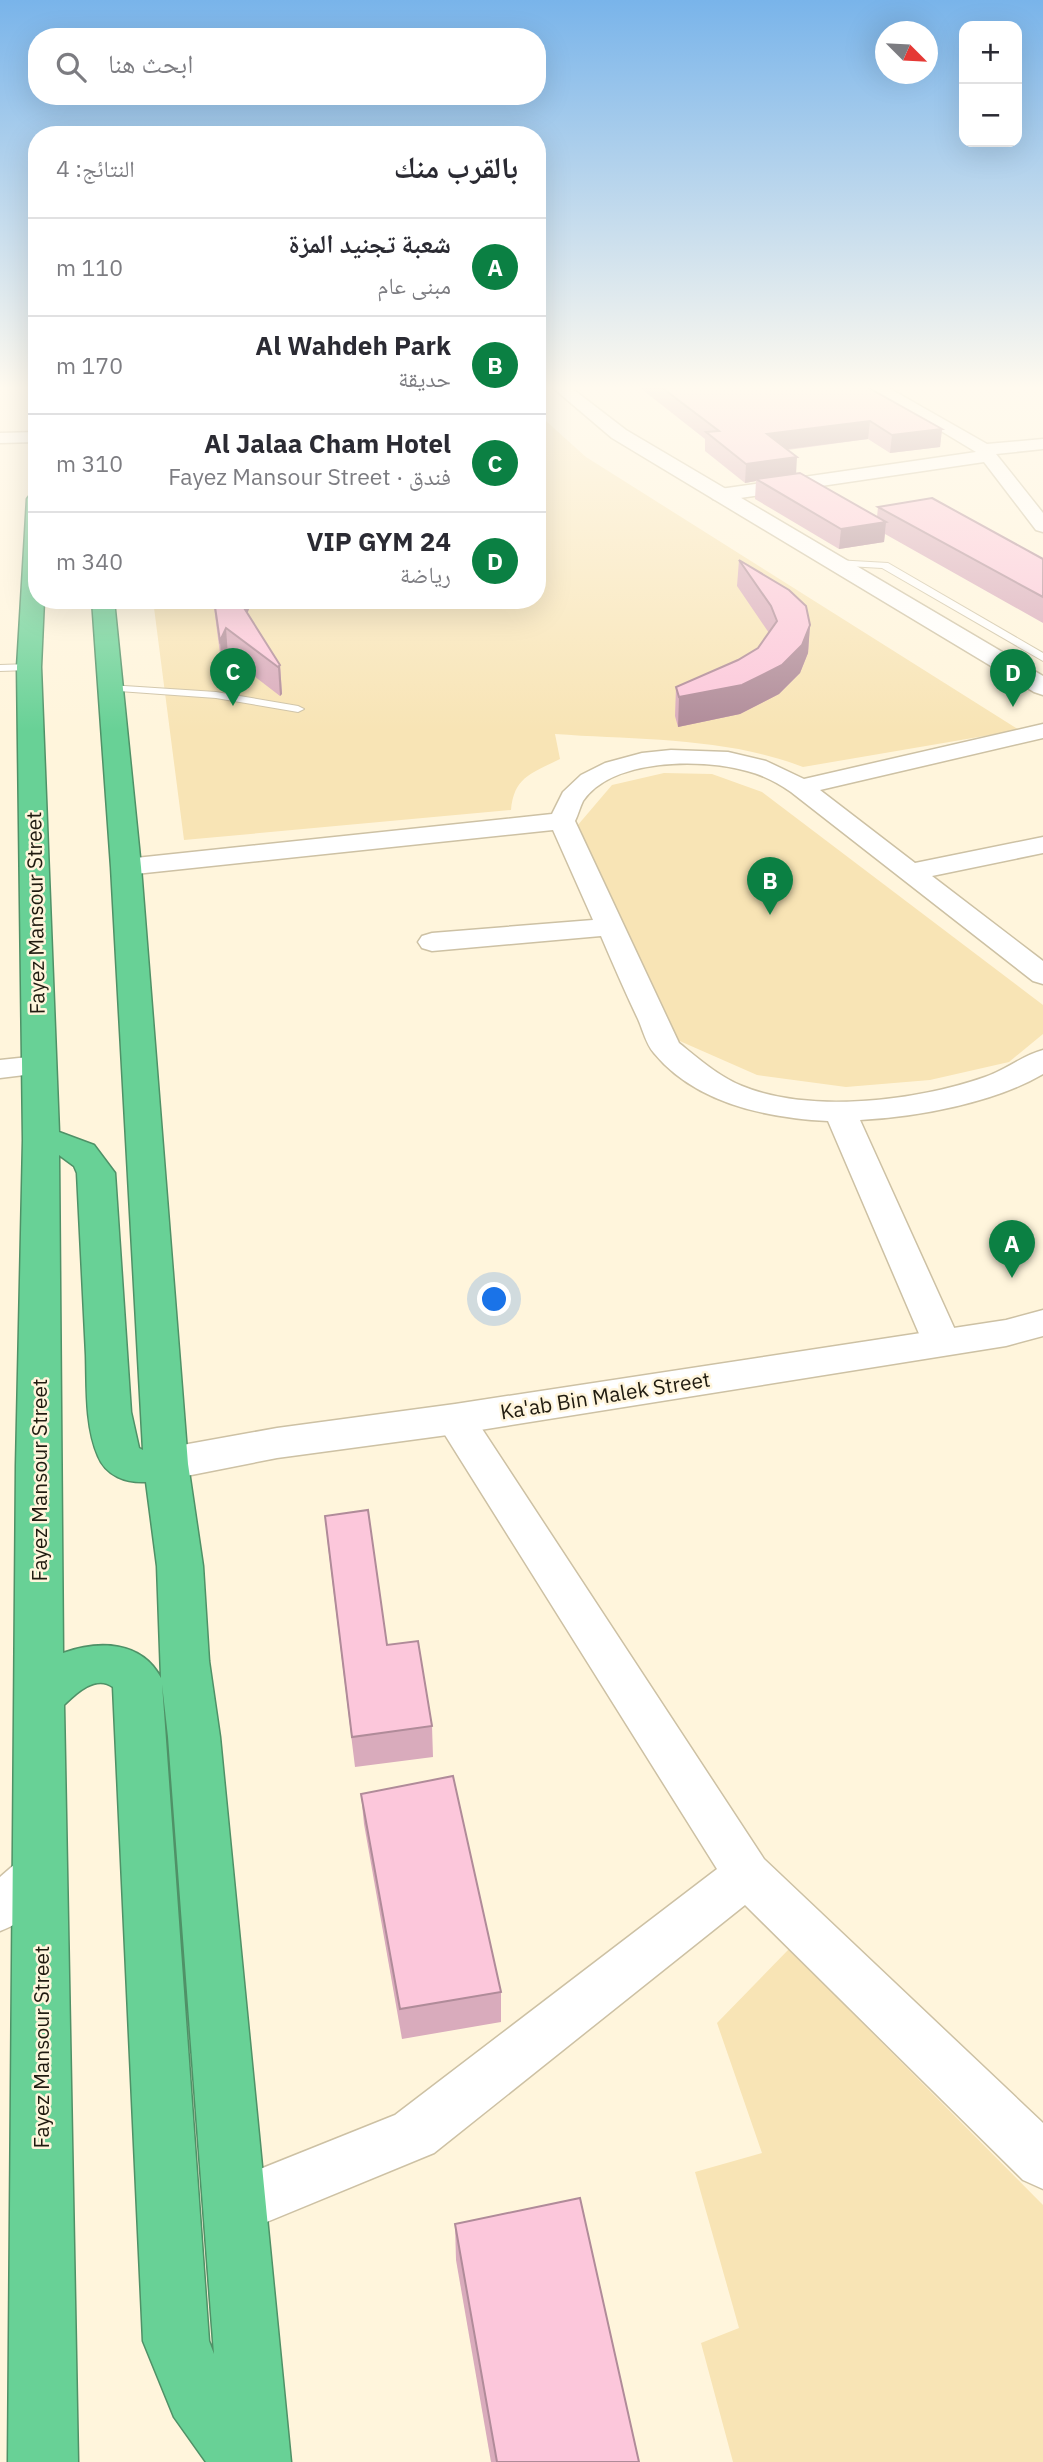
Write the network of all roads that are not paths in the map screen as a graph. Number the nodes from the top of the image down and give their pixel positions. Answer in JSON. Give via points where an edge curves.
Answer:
{"nodes":[{"id":1,"x":732,"y":502,"type":"edge"},
{"id":2,"x":1024,"y":502,"type":"edge"},
{"id":3,"x":1043,"y":526,"type":"edge"},
{"id":4,"x":835,"y":563,"type":"junction"},
{"id":5,"x":28,"y":565,"type":"edge"},
{"id":6,"x":104,"y":609,"type":"edge"},
{"id":7,"x":1043,"y":658,"type":"edge"},
{"id":8,"x":14,"y":668,"type":"edge"},
{"id":9,"x":1043,"y":687,"type":"edge"},
{"id":10,"x":109,"y":688,"type":"junction"},
{"id":11,"x":298,"y":709,"type":"dead end"},
{"id":12,"x":1043,"y":731,"type":"edge"},
{"id":13,"x":800,"y":787,"type":"junction"},
{"id":14,"x":562,"y":821,"type":"junction"},
{"id":15,"x":1043,"y":845,"type":"edge"},
{"id":16,"x":126,"y":867,"type":"junction"},
{"id":17,"x":911,"y":872,"type":"junction"},
{"id":18,"x":611,"y":927,"type":"junction"},
{"id":19,"x":432,"y":942,"type":"dead end"},
{"id":20,"x":1039,"y":967,"type":"edge"},
{"id":21,"x":19,"y":1067,"type":"edge"},
{"id":22,"x":1038,"y":1071,"type":"edge"},
{"id":23,"x":841,"y":1114,"type":"junction"},
{"id":24,"x":41,"y":1140,"type":"junction"},
{"id":25,"x":1043,"y":1323,"type":"edge"},
{"id":26,"x":942,"y":1343,"type":"junction"},
{"id":27,"x":456,"y":1419,"type":"junction"},
{"id":28,"x":166,"y":1464,"type":"junction"},
{"id":29,"x":39,"y":1700,"type":"junction"},
{"id":30,"x":40,"y":1872,"type":"junction"},
{"id":31,"x":747,"y":1874,"type":"junction"},
{"id":32,"x":0,"y":1909,"type":"edge"},
{"id":33,"x":1043,"y":2161,"type":"edge"},
{"id":34,"x":235,"y":2207,"type":"junction"},
{"id":35,"x":43,"y":2462,"type":"edge"},
{"id":36,"x":256,"y":2462,"type":"edge"}],
"edges":[{"from":1,"to":4,"type":"main road"},
{"from":2,"to":3,"type":"street"},
{"from":4,"to":7,"type":"lane","via":[[884,565]]},
{"from":4,"to":9,"type":"main road"},
{"from":5,"to":8,"type":"highway","name":"Fayez Mansour Street"},
{"from":6,"to":10,"type":"highway"},
{"from":8,"to":21,"type":"highway","name":"Fayez Mansour Street"},
{"from":10,"to":11,"type":"lane","via":[[216,695]]},
{"from":10,"to":16,"type":"highway"},
{"from":12,"to":13,"type":"street"},
{"from":13,"to":14,"type":"street","via":[[750,763],[702,757],[655,759],[596,776],[574,793]]},
{"from":13,"to":17,"type":"street"},
{"from":14,"to":16,"type":"street"},
{"from":14,"to":18,"type":"street"},
{"from":15,"to":17,"type":"street"},
{"from":16,"to":28,"type":"highway"},
{"from":17,"to":20,"type":"street"},
{"from":18,"to":19,"type":"street"},
{"from":18,"to":23,"type":"street","via":[[666,1048],[678,1059],[709,1080],[753,1099]]},
{"from":21,"to":24,"type":"highway","name":"Fayez Mansour Street"},
{"from":22,"to":23,"type":"street","via":[[896,1108]]},
{"from":23,"to":26,"type":"street"},
{"from":24,"to":28,"type":"highway","via":[[79,1150],[96,1173],[110,1412],[119,1455],[134,1467]]},
{"from":24,"to":29,"type":"highway","name":"Fayez Mansour Street"},
{"from":25,"to":26,"type":"main road","name":"Ka'ab Bin Malek Street"},
{"from":26,"to":27,"type":"main road","name":"Ka'ab Bin Malek Street"},
{"from":27,"to":28,"type":"main road","name":"Ka'ab Bin Malek Street","via":[[277,1443]]},
{"from":27,"to":31,"type":"street"},
{"from":28,"to":34,"type":"highway","via":[[180,1566],[184,1661]]},
{"from":29,"to":30,"type":"highway","name":"Fayez Mansour Street"},
{"from":29,"to":36,"type":"highway","via":[[62,1675],[96,1663],[114,1664],[137,1679],[176,2340],[204,2408],[228,2438]]},
{"from":30,"to":32,"type":"street"},
{"from":30,"to":35,"type":"highway","name":"Fayez Mansour Street"},
{"from":31,"to":33,"type":"street"},
{"from":31,"to":34,"type":"street","via":[[414,2134]]},
{"from":34,"to":36,"type":"highway"}]}
